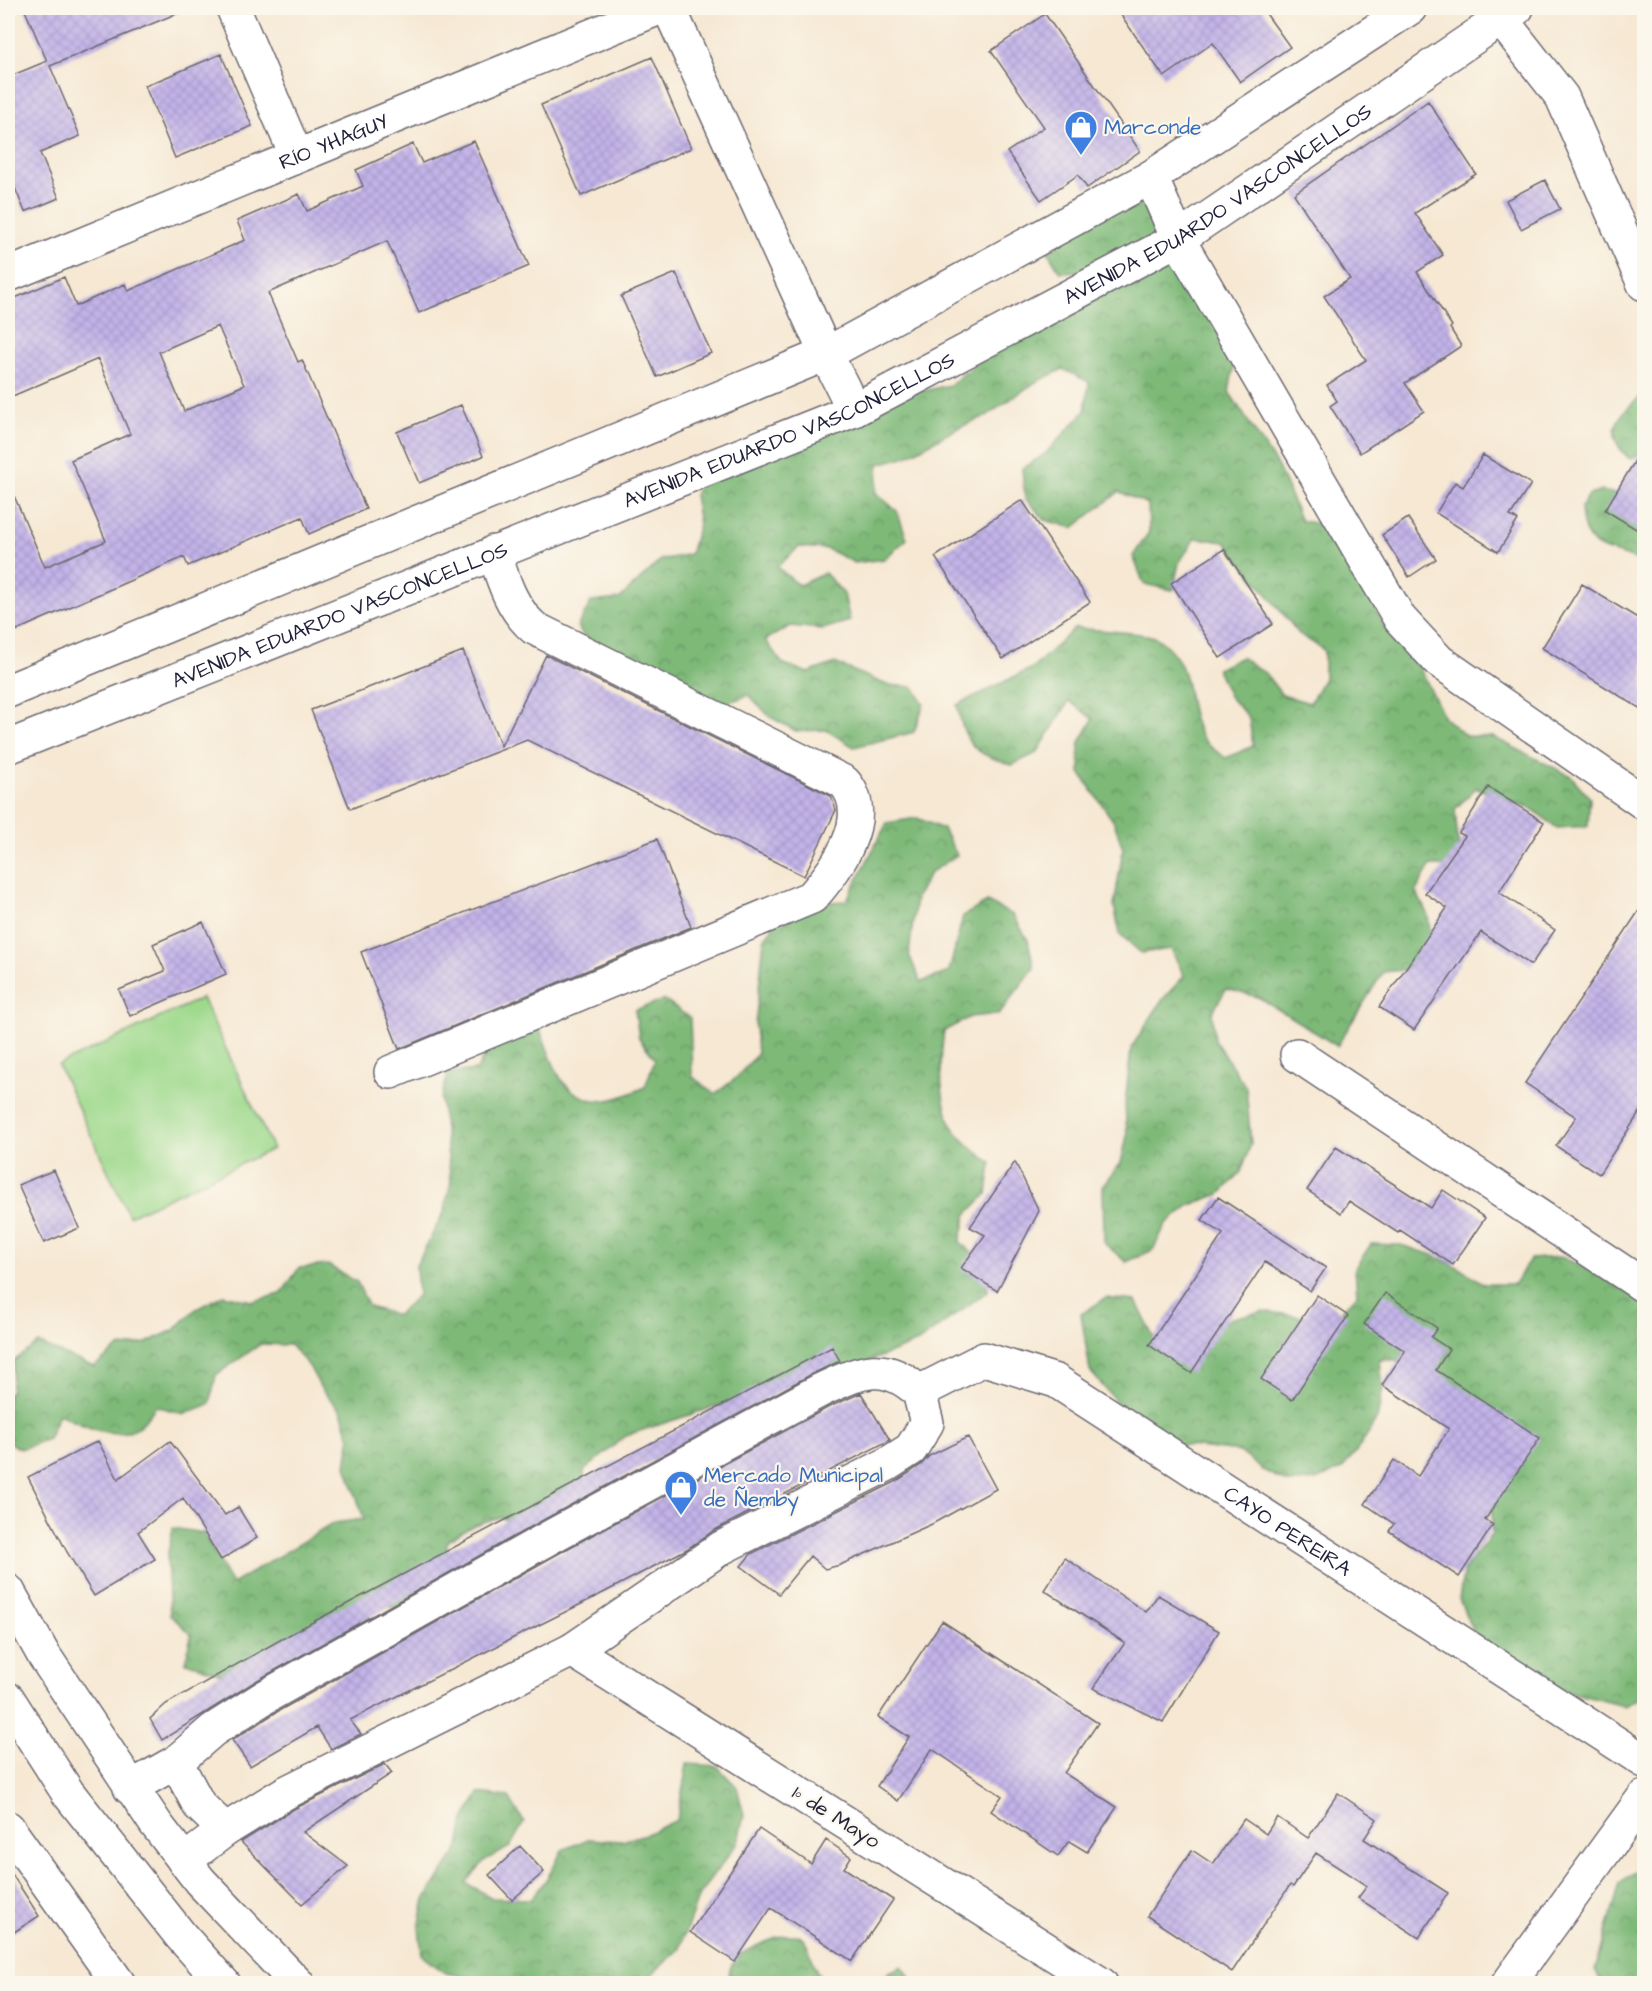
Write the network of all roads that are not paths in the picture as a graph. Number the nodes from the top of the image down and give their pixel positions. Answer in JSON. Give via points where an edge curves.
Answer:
{"nodes":[{"id":1,"x":233,"y":8,"type":"edge"},
{"id":2,"x":659,"y":8,"type":"edge"},
{"id":3,"x":669,"y":8,"type":"edge"},
{"id":4,"x":1410,"y":8,"type":"edge"},
{"id":5,"x":1509,"y":13,"type":"edge"},
{"id":6,"x":296,"y":155,"type":"junction"},
{"id":7,"x":1150,"y":177,"type":"junction"},
{"id":8,"x":1178,"y":239,"type":"junction"},
{"id":9,"x":8,"y":275,"type":"edge"},
{"id":10,"x":1644,"y":284,"type":"edge"},
{"id":11,"x":826,"y":354,"type":"junction"},
{"id":12,"x":854,"y":410,"type":"junction"},
{"id":13,"x":494,"y":552,"type":"junction"},
{"id":14,"x":8,"y":691,"type":"edge"},
{"id":15,"x":8,"y":747,"type":"edge"},
{"id":16,"x":1644,"y":803,"type":"edge"},
{"id":17,"x":1297,"y":1055,"type":"dead end"},
{"id":18,"x":391,"y":1072,"type":"dead end"},
{"id":19,"x":1644,"y":1286,"type":"edge"},
{"id":20,"x":919,"y":1392,"type":"junction"},
{"id":21,"x":8,"y":1592,"type":"edge"},
{"id":22,"x":572,"y":1650,"type":"junction"},
{"id":23,"x":8,"y":1699,"type":"edge"},
{"id":24,"x":1644,"y":1761,"type":"edge"},
{"id":25,"x":176,"y":1762,"type":"junction"},
{"id":26,"x":130,"y":1788,"type":"junction"},
{"id":27,"x":1644,"y":1797,"type":"edge"},
{"id":28,"x":8,"y":1828,"type":"edge"},
{"id":29,"x":225,"y":1830,"type":"junction"},
{"id":30,"x":184,"y":1861,"type":"junction"},
{"id":31,"x":119,"y":1983,"type":"edge"},
{"id":32,"x":224,"y":1983,"type":"edge"},
{"id":33,"x":298,"y":1983,"type":"edge"},
{"id":34,"x":1101,"y":1983,"type":"edge"},
{"id":35,"x":1508,"y":1983,"type":"edge"}],
"edges":[{"from":1,"to":6,"type":"main road"},
{"from":2,"to":6,"type":"main road","name":"RÍO YHAGUY"},
{"from":3,"to":11,"type":"main road"},
{"from":4,"to":7,"type":"main road"},
{"from":5,"to":8,"type":"main road","name":"AVENIDA EDUARDO VASCONCELLOS"},
{"from":5,"to":10,"type":"main road","via":[[1562,97]]},
{"from":6,"to":9,"type":"main road","name":"RÍO YHAGUY"},
{"from":7,"to":8,"type":"main road"},
{"from":7,"to":11,"type":"main road"},
{"from":8,"to":12,"type":"main road","name":"AVENIDA EDUARDO VASCONCELLOS"},
{"from":8,"to":16,"type":"main road","via":[[1400,619],[1439,661]]},
{"from":11,"to":12,"type":"main road"},
{"from":11,"to":14,"type":"main road"},
{"from":12,"to":13,"type":"main road","name":"AVENIDA EDUARDO VASCONCELLOS"},
{"from":13,"to":15,"type":"main road","name":"AVENIDA EDUARDO VASCONCELLOS"},
{"from":13,"to":18,"type":"main road","via":[[505,587],[520,615],[534,628],[844,782],[855,802],[855,819],[835,871],[812,897]]},
{"from":17,"to":19,"type":"main road"},
{"from":20,"to":22,"type":"main road","via":[[927,1424],[911,1449],[721,1548]]},
{"from":20,"to":24,"type":"main road","name":"CAYO PEREIRA","via":[[984,1359],[1056,1382]]},
{"from":20,"to":25,"type":"main road","via":[[891,1371],[855,1374],[821,1390],[265,1697],[213,1730]]},
{"from":21,"to":26,"type":"main road","via":[[43,1654]]},
{"from":22,"to":29,"type":"main road","via":[[344,1762]]},
{"from":22,"to":34,"type":"main road","name":"1º de Mayo"},
{"from":23,"to":32,"type":"main road","via":[[68,1793],[181,1936]]},
{"from":25,"to":26,"type":"main road"},
{"from":25,"to":29,"type":"main road","via":[[199,1805]]},
{"from":26,"to":30,"type":"main road"},
{"from":27,"to":35,"type":"main road"},
{"from":28,"to":31,"type":"main road"},
{"from":29,"to":30,"type":"main road"},
{"from":30,"to":33,"type":"main road"}]}
